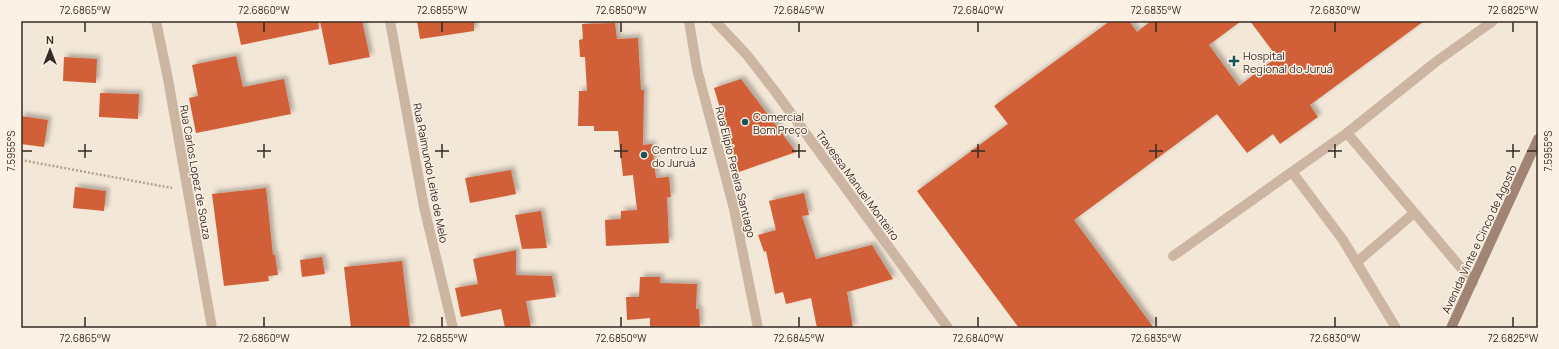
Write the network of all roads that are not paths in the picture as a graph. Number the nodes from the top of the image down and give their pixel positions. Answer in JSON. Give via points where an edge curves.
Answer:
{"nodes":[{"id":1,"x":156,"y":21,"type":"edge"},
{"id":2,"x":390,"y":21,"type":"edge"},
{"id":3,"x":689,"y":21,"type":"edge"},
{"id":4,"x":715,"y":21,"type":"edge"},
{"id":5,"x":1493,"y":21,"type":"edge"},
{"id":6,"x":1347,"y":133,"type":"junction"},
{"id":7,"x":1538,"y":139,"type":"edge"},
{"id":8,"x":1292,"y":172,"type":"junction"},
{"id":9,"x":1414,"y":213,"type":"junction"},
{"id":10,"x":1173,"y":256,"type":"dead end"},
{"id":11,"x":1357,"y":262,"type":"junction"},
{"id":12,"x":1473,"y":282,"type":"junction"},
{"id":13,"x":212,"y":328,"type":"edge"},
{"id":14,"x":453,"y":328,"type":"edge"},
{"id":15,"x":758,"y":328,"type":"edge"},
{"id":16,"x":948,"y":328,"type":"edge"},
{"id":17,"x":1396,"y":328,"type":"edge"},
{"id":18,"x":1451,"y":328,"type":"edge"}],
"edges":[{"from":1,"to":13,"type":"street","name":"Rua Carlos Lopez de Souza"},
{"from":2,"to":14,"type":"street","name":"Rua Raimundo Leite de Melo","via":[[424,207]]},
{"from":3,"to":15,"type":"street","name":"Rua Elipio Pereira Santiago","via":[[697,69],[734,209]]},
{"from":4,"to":16,"type":"street","name":"Travessa Manuel Monteiro","via":[[748,55]]},
{"from":5,"to":6,"type":"street","via":[[1437,61]]},
{"from":6,"to":8,"type":"street"},
{"from":6,"to":9,"type":"street"},
{"from":7,"to":12,"type":"main road","name":"Avenida Vinte e Cinco de Agosto"},
{"from":8,"to":10,"type":"street"},
{"from":8,"to":11,"type":"street","via":[[1315,200]]},
{"from":9,"to":11,"type":"street"},
{"from":9,"to":12,"type":"street"},
{"from":11,"to":17,"type":"street"},
{"from":12,"to":18,"type":"main road","name":"Avenida Vinte e Cinco de Agosto"}]}
